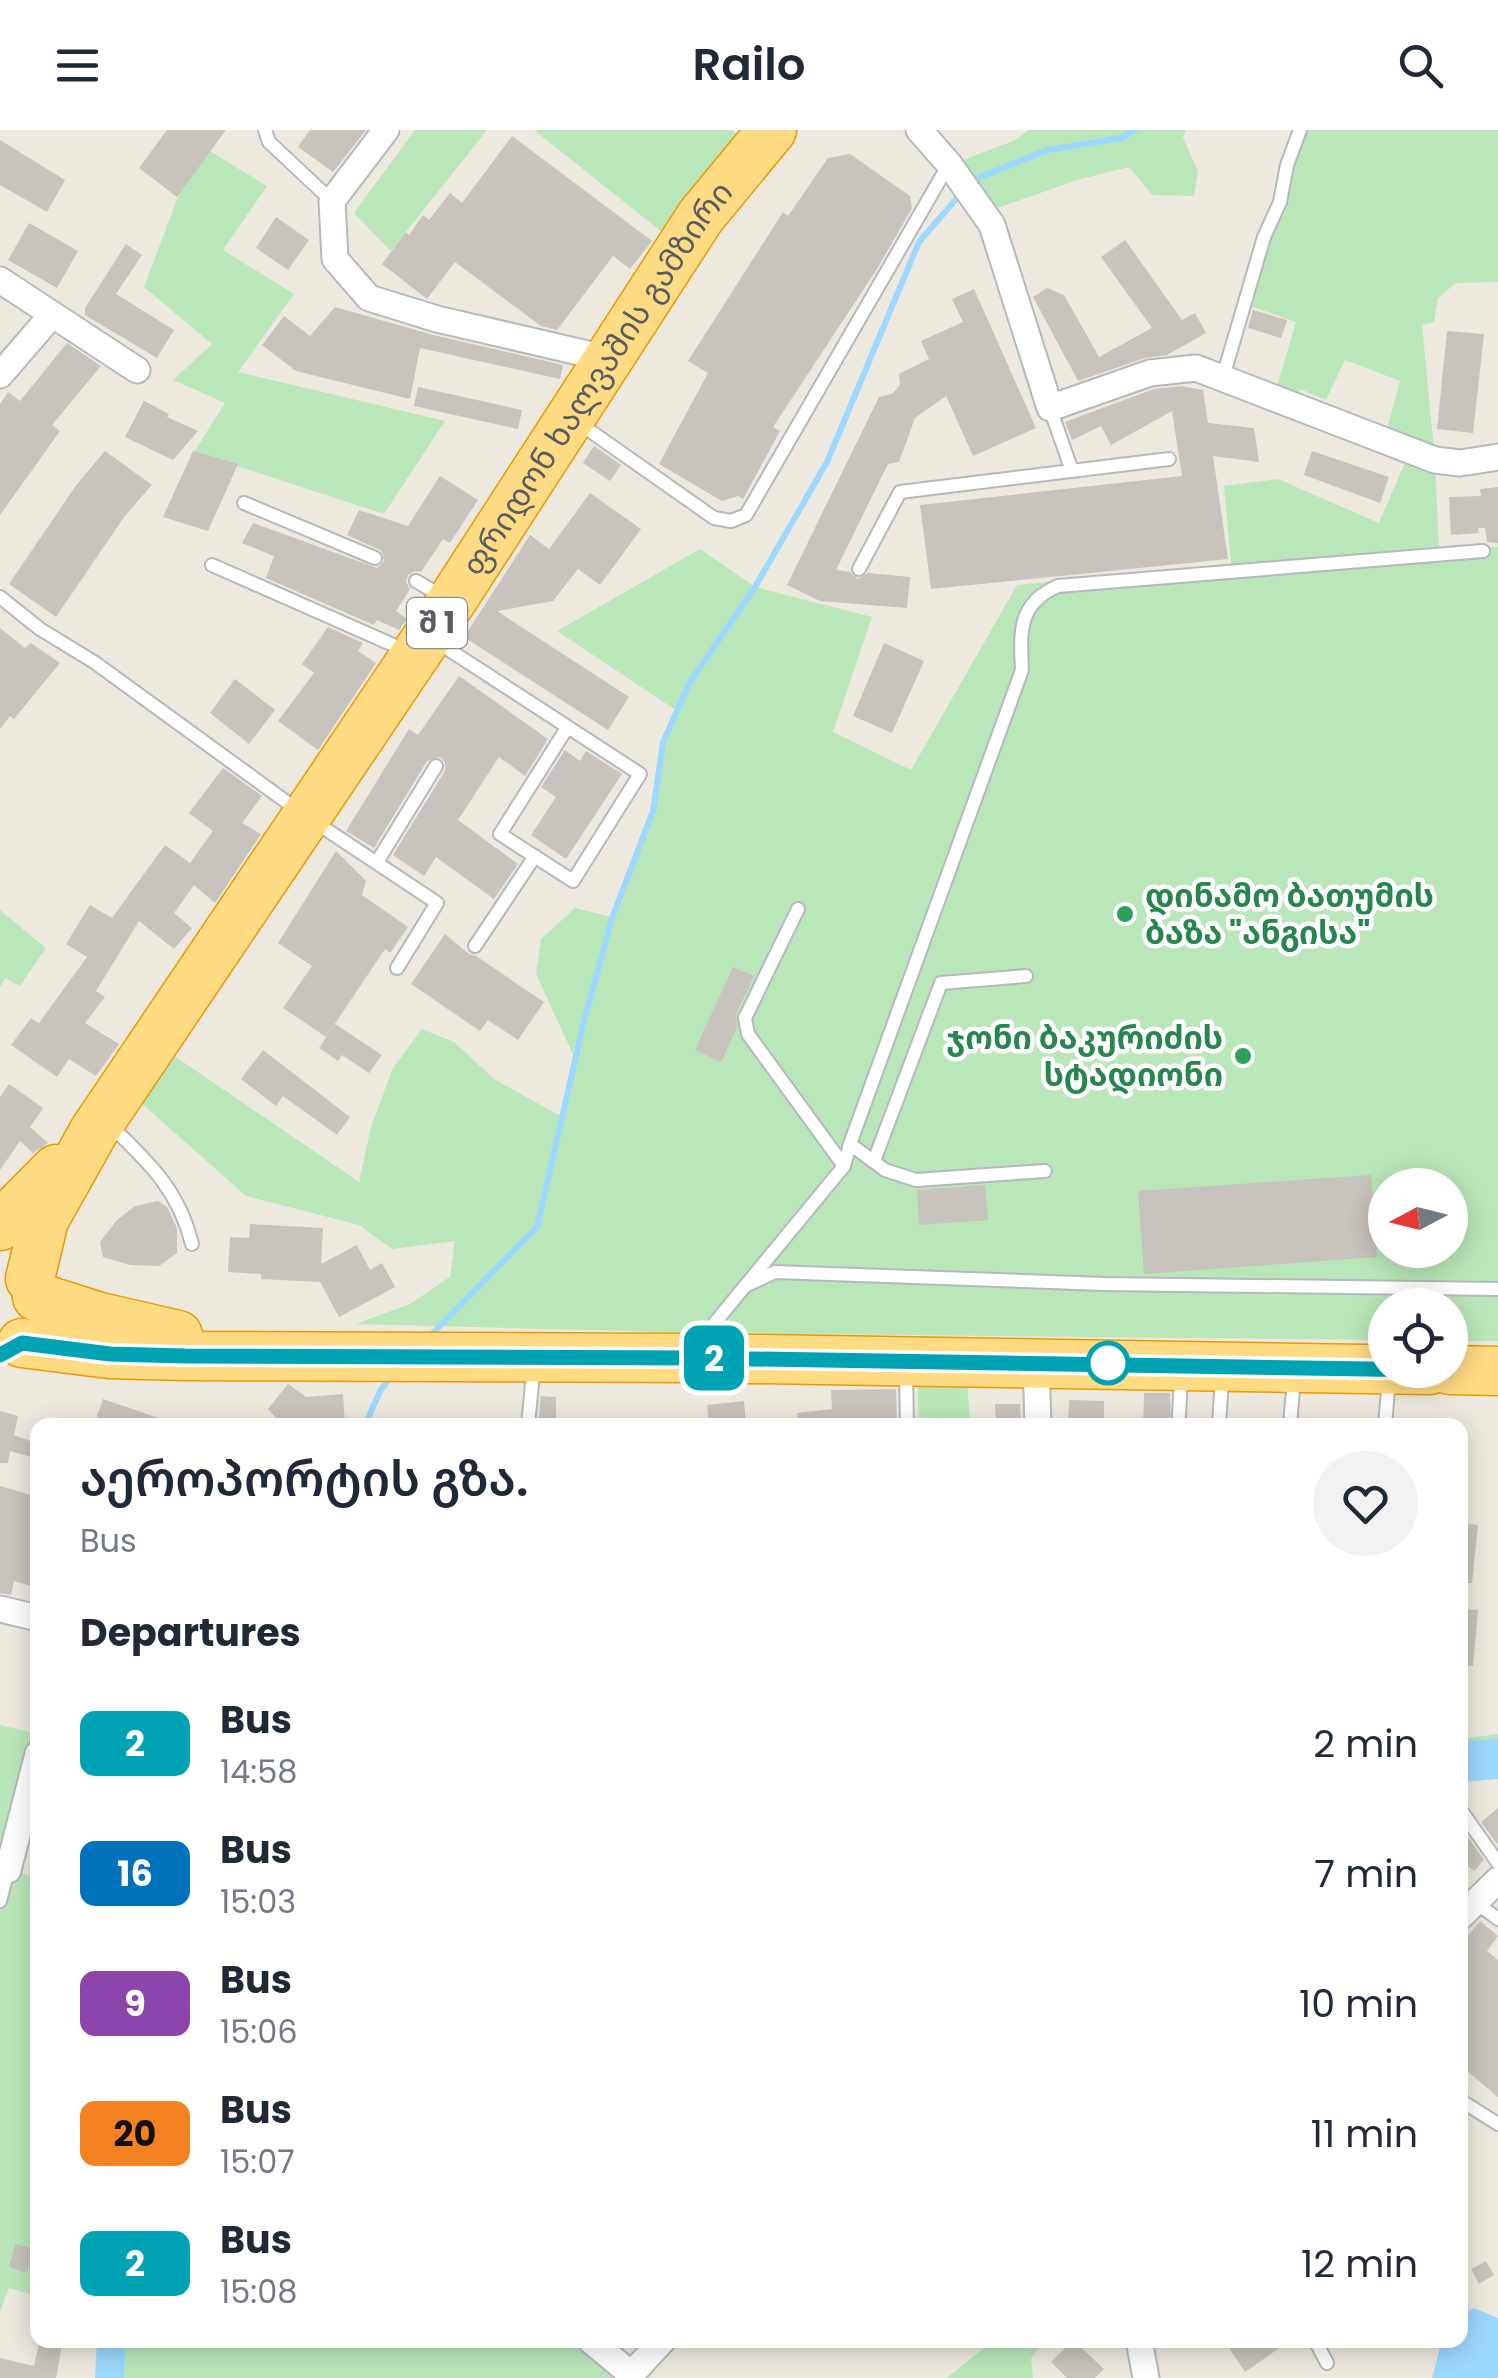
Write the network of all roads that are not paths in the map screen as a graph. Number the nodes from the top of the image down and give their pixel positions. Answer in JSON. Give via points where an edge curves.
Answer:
{"nodes":[{"id":1,"x":265,"y":130,"type":"edge"},
{"id":2,"x":386,"y":130,"type":"edge"},
{"id":3,"x":772,"y":130,"type":"edge"},
{"id":4,"x":919,"y":130,"type":"edge"},
{"id":5,"x":1300,"y":130,"type":"edge"},
{"id":6,"x":949,"y":164,"type":"junction"},
{"id":7,"x":332,"y":201,"type":"junction"},
{"id":8,"x":0,"y":280,"type":"edge"},
{"id":9,"x":51,"y":316,"type":"junction"},
{"id":10,"x":608,"y":359,"type":"junction"},
{"id":11,"x":137,"y":370,"type":"dead end"},
{"id":12,"x":0,"y":375,"type":"edge"},
{"id":13,"x":1223,"y":377,"type":"junction"},
{"id":14,"x":1050,"y":408,"type":"junction"},
{"id":15,"x":571,"y":417,"type":"junction"},
{"id":16,"x":1498,"y":457,"type":"edge"},
{"id":17,"x":1169,"y":459,"type":"dead end"},
{"id":18,"x":1072,"y":471,"type":"junction"},
{"id":19,"x":244,"y":503,"type":"dead end"},
{"id":20,"x":1483,"y":551,"type":"dead end"},
{"id":21,"x":375,"y":558,"type":"dead end"},
{"id":22,"x":212,"y":564,"type":"dead end"},
{"id":23,"x":859,"y":569,"type":"dead end"},
{"id":24,"x":0,"y":597,"type":"edge"},
{"id":25,"x":428,"y":618,"type":"junction"},
{"id":26,"x":567,"y":728,"type":"junction"},
{"id":27,"x":436,"y":766,"type":"dead end"},
{"id":28,"x":306,"y":816,"type":"junction"},
{"id":29,"x":534,"y":856,"type":"junction"},
{"id":30,"x":377,"y":862,"type":"junction"},
{"id":31,"x":798,"y":908,"type":"dead end"},
{"id":32,"x":475,"y":946,"type":"dead end"},
{"id":33,"x":397,"y":968,"type":"dead end"},
{"id":34,"x":1026,"y":976,"type":"dead end"},
{"id":35,"x":98,"y":1124,"type":"junction"},
{"id":36,"x":850,"y":1144,"type":"junction"},
{"id":37,"x":874,"y":1162,"type":"junction"},
{"id":38,"x":844,"y":1166,"type":"junction"},
{"id":39,"x":1045,"y":1171,"type":"dead end"},
{"id":40,"x":0,"y":1226,"type":"edge"},
{"id":41,"x":192,"y":1244,"type":"dead end"},
{"id":42,"x":22,"y":1278,"type":"edge"},
{"id":43,"x":747,"y":1285,"type":"junction"},
{"id":44,"x":1498,"y":1289,"type":"edge"},
{"id":45,"x":699,"y":1342,"type":"junction"},
{"id":46,"x":463,"y":1347,"type":"junction"},
{"id":47,"x":383,"y":1348,"type":"junction"},
{"id":48,"x":11,"y":1349,"type":"edge"},
{"id":49,"x":1368,"y":1352,"type":"edge"},
{"id":50,"x":1468,"y":1353,"type":"edge"},
{"id":51,"x":1498,"y":1354,"type":"edge"},
{"id":52,"x":535,"y":1357,"type":"junction"},
{"id":53,"x":905,"y":1363,"type":"junction"},
{"id":54,"x":1036,"y":1363,"type":"junction"},
{"id":55,"x":1203,"y":1364,"type":"junction"},
{"id":56,"x":1295,"y":1367,"type":"junction"},
{"id":57,"x":1368,"y":1370,"type":"edge"},
{"id":58,"x":1468,"y":1370,"type":"edge"},
{"id":59,"x":1498,"y":1371,"type":"edge"},
{"id":60,"x":1468,"y":1378,"type":"edge"},
{"id":61,"x":1388,"y":1388,"type":"edge"},
{"id":62,"x":1498,"y":1390,"type":"edge"},
{"id":63,"x":1178,"y":1416,"type":"dead end"},
{"id":64,"x":529,"y":1418,"type":"edge"},
{"id":65,"x":907,"y":1418,"type":"edge"},
{"id":66,"x":1038,"y":1418,"type":"edge"},
{"id":67,"x":1216,"y":1418,"type":"edge"},
{"id":68,"x":1291,"y":1418,"type":"edge"},
{"id":69,"x":1386,"y":1418,"type":"edge"},
{"id":70,"x":0,"y":1609,"type":"edge"},
{"id":71,"x":30,"y":1616,"type":"edge"},
{"id":72,"x":30,"y":1781,"type":"edge"},
{"id":73,"x":1468,"y":1820,"type":"edge"},
{"id":74,"x":1498,"y":1863,"type":"edge"},
{"id":75,"x":4,"y":1869,"type":"edge"},
{"id":76,"x":1498,"y":1880,"type":"edge"},
{"id":77,"x":0,"y":1901,"type":"edge"},
{"id":78,"x":1468,"y":1909,"type":"edge"},
{"id":79,"x":1498,"y":1919,"type":"edge"},
{"id":80,"x":1468,"y":2105,"type":"edge"},
{"id":81,"x":1498,"y":2124,"type":"edge"},
{"id":82,"x":599,"y":2348,"type":"edge"},
{"id":83,"x":656,"y":2348,"type":"edge"},
{"id":84,"x":1140,"y":2348,"type":"edge"},
{"id":85,"x":1320,"y":2348,"type":"edge"},
{"id":86,"x":1328,"y":2363,"type":"dead end"},
{"id":87,"x":632,"y":2377,"type":"edge"},
{"id":88,"x":1142,"y":2377,"type":"edge"}],
"edges":[{"from":1,"to":7,"type":"lane"},
{"from":2,"to":7,"type":"street"},
{"from":3,"to":10,"type":"highway","name":"ფრიდონ ხალვაშის გამზირი","number":"შ 1","via":[[701,216]]},
{"from":4,"to":6,"type":"street"},
{"from":5,"to":13,"type":"lane"},
{"from":6,"to":14,"type":"street","via":[[992,226]]},
{"from":6,"to":15,"type":"lane","via":[[746,515],[714,518]]},
{"from":7,"to":10,"type":"street","via":[[335,259],[369,298]]},
{"from":8,"to":9,"type":"street"},
{"from":9,"to":11,"type":"street"},
{"from":9,"to":12,"type":"street"},
{"from":10,"to":15,"type":"highway","name":"ფრიდონ ხალვაშის გამზირი","number":"შ 1"},
{"from":13,"to":14,"type":"street","via":[[1171,368]]},
{"from":13,"to":16,"type":"street","via":[[1435,460]]},
{"from":14,"to":18,"type":"lane"},
{"from":15,"to":25,"type":"highway","name":"ფრიდონ ხალვაშის გამზირი","number":"შ 1"},
{"from":17,"to":18,"type":"lane"},
{"from":18,"to":23,"type":"lane","via":[[900,492]]},
{"from":19,"to":21,"type":"lane"},
{"from":20,"to":36,"type":"lane","via":[[1058,586],[1041,593],[1026,613],[1022,670]]},
{"from":22,"to":25,"type":"lane"},
{"from":24,"to":28,"type":"lane"},
{"from":25,"to":26,"type":"lane"},
{"from":25,"to":28,"type":"highway","name":"ფრიდონ ხალვაშის გამზირი","number":"შ 1"},
{"from":26,"to":29,"type":"lane","via":[[500,834]]},
{"from":26,"to":29,"type":"lane","via":[[640,774],[574,881]]},
{"from":27,"to":30,"type":"lane"},
{"from":28,"to":30,"type":"lane"},
{"from":28,"to":35,"type":"highway","name":"ფრიდონ ხალვაშის გამზირი","number":"შ 1"},
{"from":29,"to":32,"type":"lane"},
{"from":30,"to":33,"type":"lane","via":[[437,904]]},
{"from":31,"to":38,"type":"lane","via":[[745,1018],[748,1034]]},
{"from":34,"to":37,"type":"lane","via":[[941,983]]},
{"from":35,"to":40,"type":"highway","number":"შ 1"},
{"from":35,"to":41,"type":"lane","via":[[162,1176]]},
{"from":35,"to":42,"type":"highway","number":"შ 1","via":[[44,1220]]},
{"from":36,"to":37,"type":"lane"},
{"from":36,"to":38,"type":"lane"},
{"from":37,"to":39,"type":"lane","via":[[916,1180]]},
{"from":38,"to":43,"type":"lane"},
{"from":42,"to":47,"type":"highway","via":[[100,1317],[189,1337]]},
{"from":42,"to":48,"type":"highway","via":[[38,1313]]},
{"from":43,"to":44,"type":"lane","via":[[775,1272]]},
{"from":43,"to":45,"type":"lane"},
{"from":45,"to":46,"type":"highway"},
{"from":45,"to":49,"type":"highway"},
{"from":46,"to":47,"type":"highway"},
{"from":46,"to":52,"type":"highway"},
{"from":47,"to":48,"type":"highway","via":[[110,1354]]},
{"from":50,"to":51,"type":"highway"},
{"from":52,"to":53,"type":"highway"},
{"from":52,"to":64,"type":"lane"},
{"from":53,"to":54,"type":"highway"},
{"from":53,"to":65,"type":"lane"},
{"from":54,"to":55,"type":"highway"},
{"from":54,"to":66,"type":"street"},
{"from":55,"to":56,"type":"highway"},
{"from":55,"to":63,"type":"lane"},
{"from":55,"to":67,"type":"lane"},
{"from":56,"to":57,"type":"highway"},
{"from":56,"to":68,"type":"lane"},
{"from":58,"to":59,"type":"highway"},
{"from":60,"to":62,"type":"street"},
{"from":61,"to":69,"type":"lane"},
{"from":70,"to":71,"type":"street"},
{"from":72,"to":75,"type":"street"},
{"from":73,"to":74,"type":"lane"},
{"from":75,"to":77,"type":"lane"},
{"from":76,"to":78,"type":"street"},
{"from":78,"to":79,"type":"lane"},
{"from":80,"to":81,"type":"lane"},
{"from":82,"to":87,"type":"street"},
{"from":83,"to":87,"type":"street"},
{"from":84,"to":88,"type":"street"},
{"from":85,"to":86,"type":"lane"}]}
